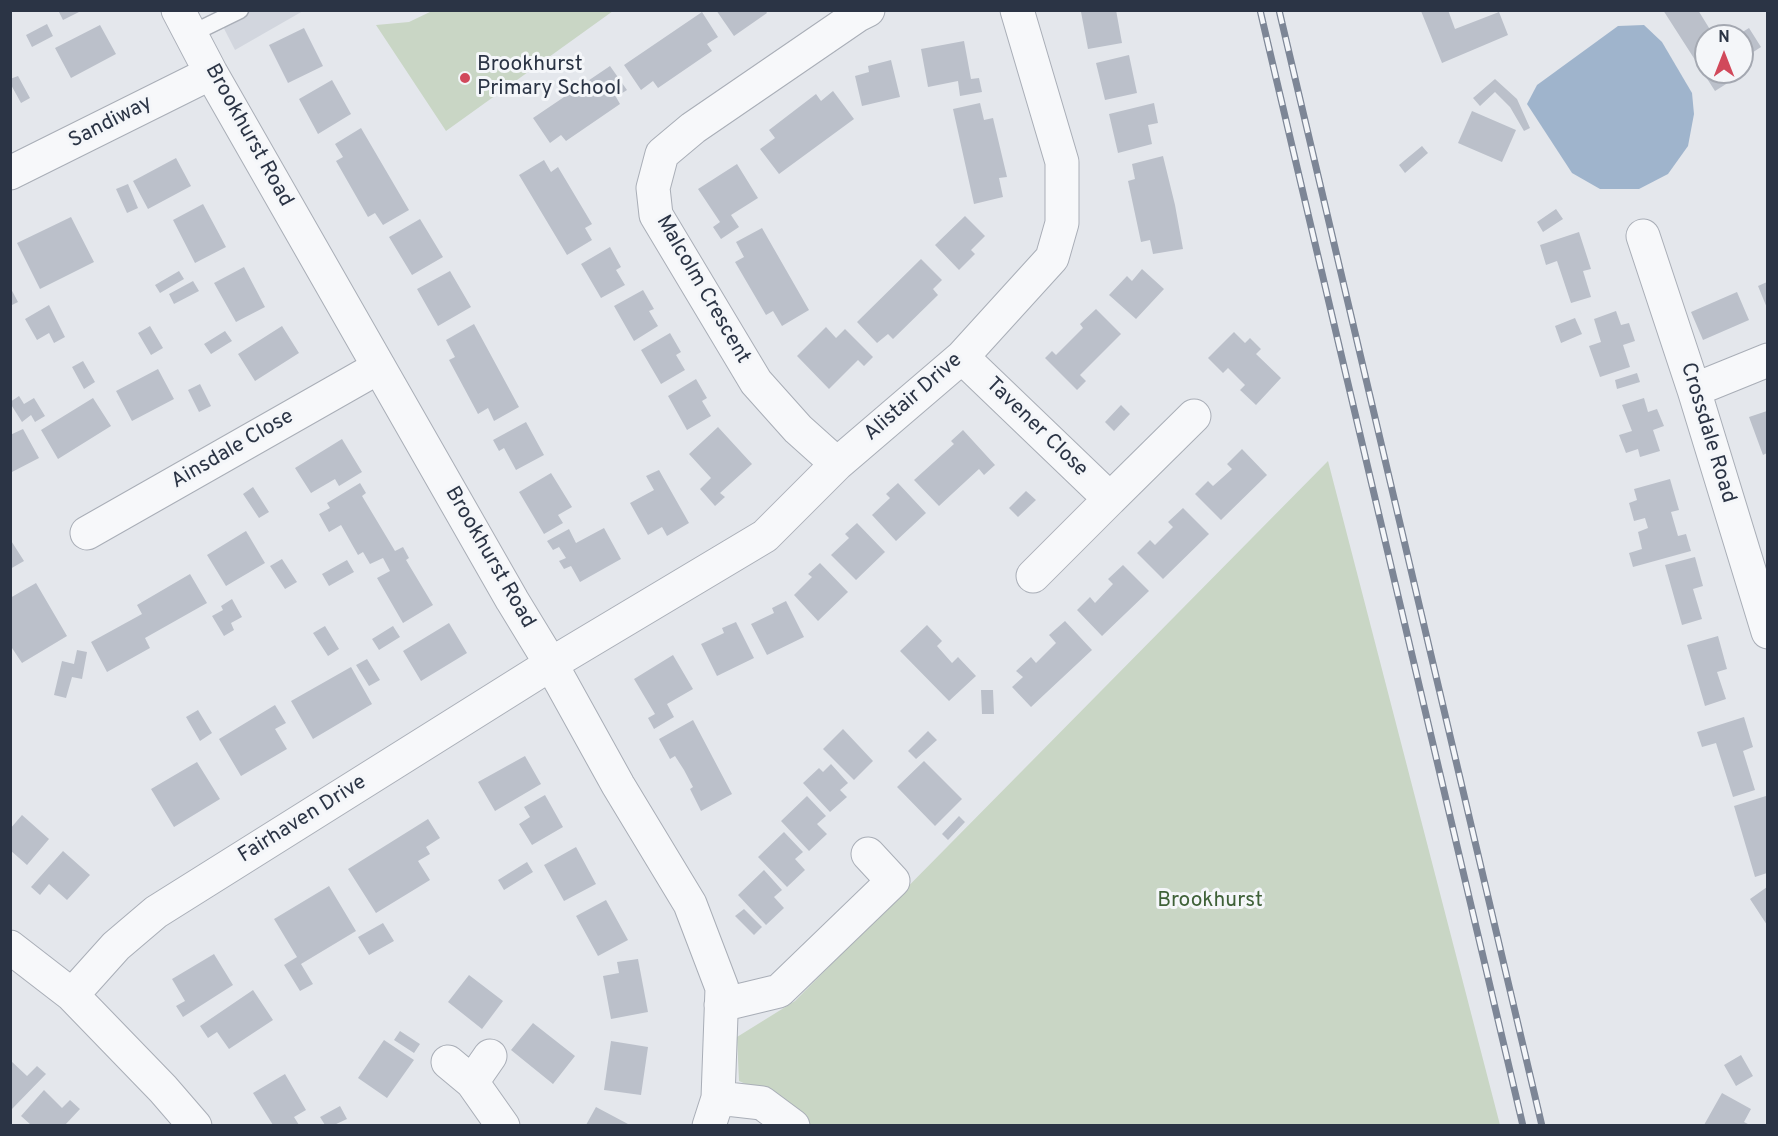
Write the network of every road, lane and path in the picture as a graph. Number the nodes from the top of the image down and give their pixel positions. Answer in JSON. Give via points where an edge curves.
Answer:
{"nodes":[{"id":1,"x":240,"y":10,"type":"edge"},
{"id":2,"x":868,"y":10,"type":"edge"},
{"id":3,"x":1017,"y":10,"type":"edge"},
{"id":4,"x":185,"y":22,"type":"edge"},
{"id":5,"x":212,"y":73,"type":"junction"},
{"id":6,"x":10,"y":173,"type":"edge"},
{"id":7,"x":1643,"y":236,"type":"dead end"},
{"id":8,"x":962,"y":357,"type":"junction"},
{"id":9,"x":1767,"y":360,"type":"edge"},
{"id":10,"x":379,"y":367,"type":"junction"},
{"id":11,"x":1694,"y":390,"type":"junction"},
{"id":12,"x":1194,"y":416,"type":"dead end"},
{"id":13,"x":837,"y":464,"type":"junction"},
{"id":14,"x":1110,"y":499,"type":"junction"},
{"id":15,"x":87,"y":533,"type":"dead end"},
{"id":16,"x":1033,"y":576,"type":"dead end"},
{"id":17,"x":1767,"y":632,"type":"edge"},
{"id":18,"x":551,"y":664,"type":"junction"},
{"id":19,"x":868,"y":854,"type":"dead end"},
{"id":20,"x":10,"y":947,"type":"edge"},
{"id":21,"x":72,"y":995,"type":"junction"},
{"id":22,"x":721,"y":1005,"type":"junction"},
{"id":23,"x":470,"y":1066,"type":"dead end"},
{"id":24,"x":713,"y":1112,"type":"edge"},
{"id":25,"x":195,"y":1125,"type":"edge"},
{"id":26,"x":503,"y":1125,"type":"edge"},
{"id":27,"x":793,"y":1125,"type":"edge"}],
"edges":[{"from":1,"to":4,"type":"lane"},
{"from":2,"to":13,"type":"street","name":"Malcolm Crescent","via":[[693,128],[662,154],[653,189],[656,215],[756,382],[798,429]]},
{"from":3,"to":8,"type":"street","name":"Alistair Drive","via":[[1062,162],[1062,223],[1052,258]]},
{"from":4,"to":5,"type":"street","name":"Brookhurst Road"},
{"from":5,"to":6,"type":"street","name":"Sandiway"},
{"from":5,"to":10,"type":"street","name":"Brookhurst Road"},
{"from":7,"to":11,"type":"street","name":"Crossdale Road"},
{"from":8,"to":13,"type":"street","name":"Alistair Drive"},
{"from":8,"to":14,"type":"street","name":"Tavener Close"},
{"from":9,"to":11,"type":"street"},
{"from":10,"to":15,"type":"street","name":"Ainsdale Close"},
{"from":10,"to":18,"type":"street","name":"Brookhurst Road"},
{"from":11,"to":17,"type":"street","name":"Crossdale Road"},
{"from":12,"to":14,"type":"street"},
{"from":13,"to":18,"type":"street","name":"Alistair Drive","via":[[765,536]]},
{"from":14,"to":16,"type":"street"},
{"from":18,"to":21,"type":"street","name":"Fairhaven Drive","via":[[156,912],[116,946]]},
{"from":18,"to":22,"type":"street","name":"Brookhurst Road","via":[[690,904],[722,988]]},
{"from":19,"to":22,"type":"street","via":[[893,880],[779,991]]},
{"from":20,"to":21,"type":"street"},
{"from":21,"to":25,"type":"street"},
{"from":22,"to":24,"type":"street","name":"Brookhurst Road"},
{"from":23,"to":26,"type":"street"},
{"from":24,"to":27,"type":"street","via":[[762,1103]]}]}
